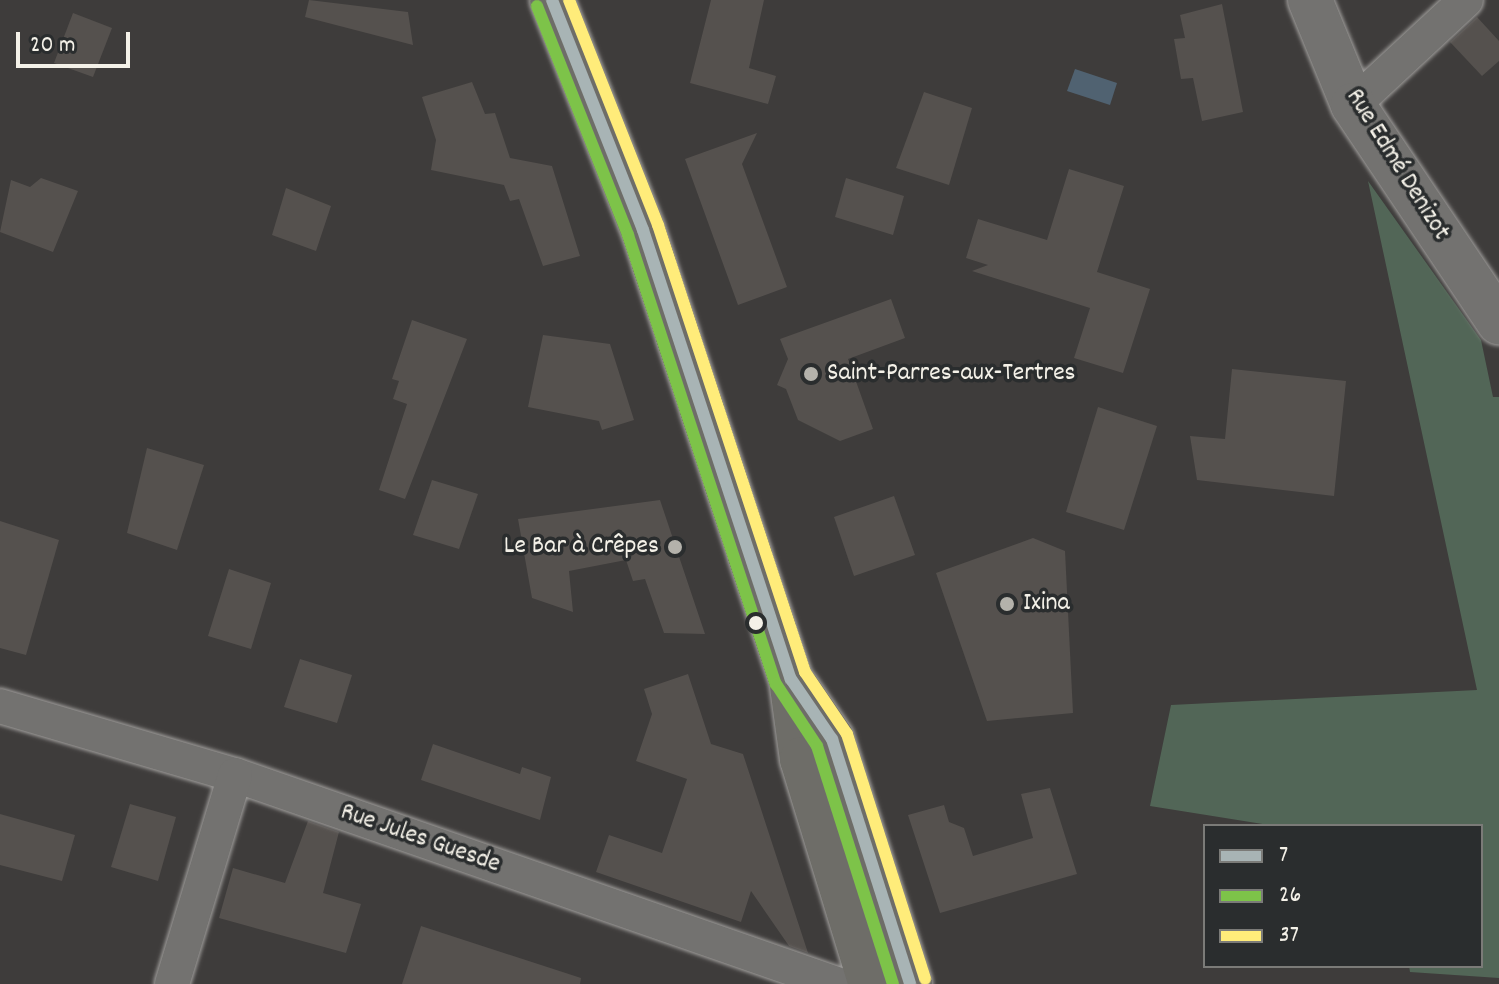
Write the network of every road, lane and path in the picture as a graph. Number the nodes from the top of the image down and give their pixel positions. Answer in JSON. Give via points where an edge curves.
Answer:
{"nodes":[{"id":1,"x":552,"y":0,"type":"edge"},
{"id":2,"x":1310,"y":0,"type":"edge"},
{"id":3,"x":1466,"y":0,"type":"edge"},
{"id":4,"x":1353,"y":105,"type":"junction"},
{"id":5,"x":1499,"y":322,"type":"edge"},
{"id":6,"x":791,"y":679,"type":"junction"},
{"id":7,"x":0,"y":706,"type":"edge"},
{"id":8,"x":235,"y":775,"type":"junction"},
{"id":9,"x":172,"y":984,"type":"edge"},
{"id":10,"x":837,"y":984,"type":"edge"},
{"id":11,"x":871,"y":984,"type":"edge"},
{"id":12,"x":910,"y":984,"type":"edge"}],
"edges":[{"from":1,"to":6,"type":"main road","via":[[643,230]]},
{"from":2,"to":4,"type":"street","name":"Rue Edmé Denizot"},
{"from":3,"to":4,"type":"street"},
{"from":4,"to":5,"type":"street","name":"Rue Edmé Denizot"},
{"from":6,"to":11,"type":"main road","via":[[802,759]]},
{"from":6,"to":12,"type":"main road","via":[[832,739]]},
{"from":7,"to":8,"type":"street","name":"Rue Jules Guesde"},
{"from":8,"to":9,"type":"street"},
{"from":8,"to":10,"type":"street","name":"Rue Jules Guesde"}]}
